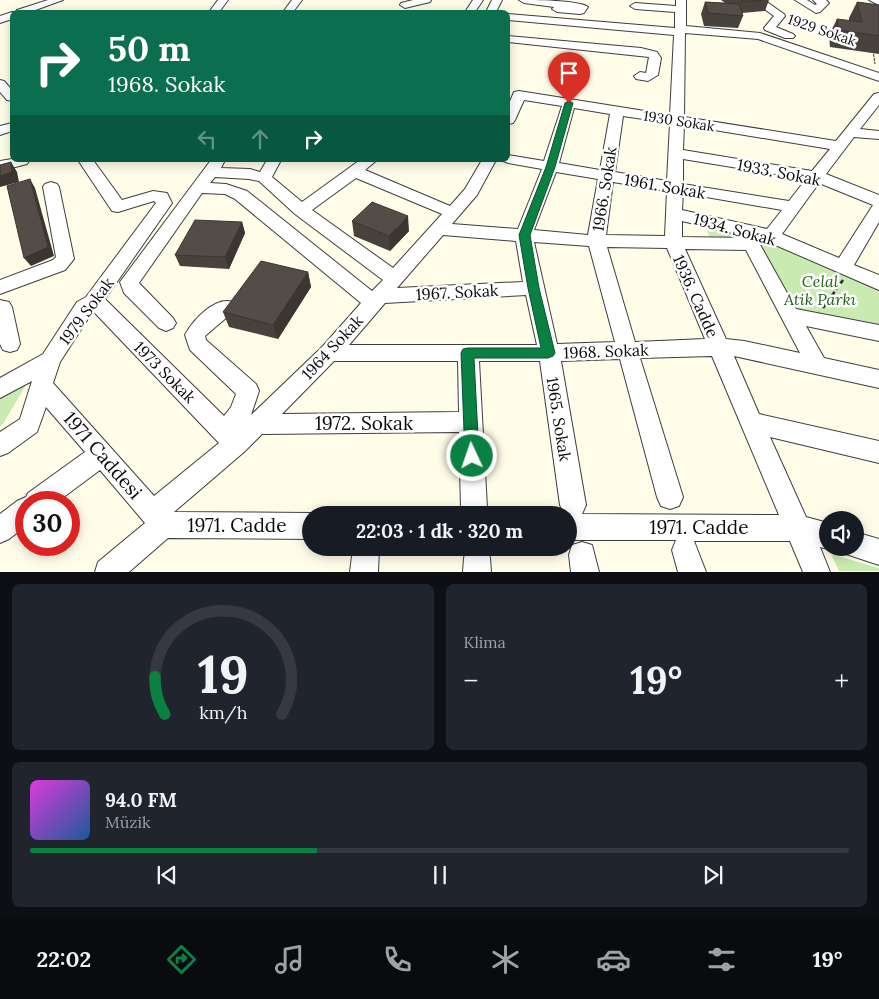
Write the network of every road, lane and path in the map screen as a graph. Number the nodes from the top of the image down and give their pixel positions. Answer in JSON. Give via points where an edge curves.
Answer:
{"nodes":[{"id":1,"x":58,"y":0,"type":"edge"},
{"id":2,"x":426,"y":0,"type":"edge"},
{"id":3,"x":524,"y":0,"type":"edge"},
{"id":4,"x":757,"y":0,"type":"edge"},
{"id":5,"x":800,"y":0,"type":"edge"},
{"id":6,"x":818,"y":0,"type":"edge"},
{"id":7,"x":874,"y":0,"type":"edge"},
{"id":8,"x":879,"y":2,"type":"edge"},
{"id":9,"x":405,"y":5,"type":"dead end"},
{"id":10,"x":681,"y":5,"type":"edge"},
{"id":11,"x":635,"y":6,"type":"dead end"},
{"id":12,"x":27,"y":10,"type":"edge"},
{"id":13,"x":556,"y":10,"type":"dead end"},
{"id":14,"x":510,"y":17,"type":"edge"},
{"id":15,"x":769,"y":28,"type":"junction"},
{"id":16,"x":510,"y":33,"type":"edge"},
{"id":17,"x":532,"y":38,"type":"junction"},
{"id":18,"x":510,"y":39,"type":"edge"},
{"id":19,"x":674,"y":40,"type":"junction"},
{"id":20,"x":757,"y":44,"type":"junction"},
{"id":21,"x":803,"y":49,"type":"junction"},
{"id":22,"x":879,"y":49,"type":"edge"},
{"id":23,"x":877,"y":64,"type":"edge"},
{"id":24,"x":640,"y":76,"type":"dead end"},
{"id":25,"x":879,"y":78,"type":"edge"},
{"id":26,"x":0,"y":84,"type":"edge"},
{"id":27,"x":510,"y":87,"type":"edge"},
{"id":28,"x":10,"y":95,"type":"edge"},
{"id":29,"x":518,"y":95,"type":"junction"},
{"id":30,"x":879,"y":97,"type":"edge"},
{"id":31,"x":569,"y":103,"type":"junction"},
{"id":32,"x":617,"y":111,"type":"junction"},
{"id":33,"x":510,"y":115,"type":"edge"},
{"id":34,"x":677,"y":120,"type":"junction"},
{"id":35,"x":850,"y":132,"type":"junction"},
{"id":36,"x":879,"y":135,"type":"edge"},
{"id":37,"x":839,"y":146,"type":"junction"},
{"id":38,"x":676,"y":153,"type":"junction"},
{"id":39,"x":510,"y":159,"type":"edge"},
{"id":40,"x":18,"y":162,"type":"edge"},
{"id":41,"x":86,"y":162,"type":"edge"},
{"id":42,"x":273,"y":162,"type":"edge"},
{"id":43,"x":368,"y":162,"type":"edge"},
{"id":44,"x":488,"y":162,"type":"edge"},
{"id":45,"x":0,"y":166,"type":"edge"},
{"id":46,"x":214,"y":166,"type":"edge"},
{"id":47,"x":550,"y":167,"type":"junction"},
{"id":48,"x":356,"y":172,"type":"junction"},
{"id":49,"x":606,"y":176,"type":"junction"},
{"id":50,"x":816,"y":176,"type":"junction"},
{"id":51,"x":264,"y":178,"type":"junction"},
{"id":52,"x":51,"y":187,"type":"dead end"},
{"id":53,"x":198,"y":188,"type":"junction"},
{"id":54,"x":674,"y":188,"type":"junction"},
{"id":55,"x":879,"y":201,"type":"edge"},
{"id":56,"x":792,"y":207,"type":"junction"},
{"id":57,"x":879,"y":208,"type":"edge"},
{"id":58,"x":301,"y":210,"type":"junction"},
{"id":59,"x":453,"y":213,"type":"junction"},
{"id":60,"x":674,"y":213,"type":"junction"},
{"id":61,"x":439,"y":229,"type":"junction"},
{"id":62,"x":524,"y":235,"type":"junction"},
{"id":63,"x":771,"y":236,"type":"junction"},
{"id":64,"x":596,"y":241,"type":"junction"},
{"id":65,"x":672,"y":242,"type":"junction"},
{"id":66,"x":846,"y":269,"type":"junction"},
{"id":67,"x":395,"y":279,"type":"junction"},
{"id":68,"x":879,"y":284,"type":"edge"},
{"id":69,"x":0,"y":287,"type":"edge"},
{"id":70,"x":534,"y":288,"type":"junction"},
{"id":71,"x":377,"y":299,"type":"junction"},
{"id":72,"x":93,"y":302,"type":"junction"},
{"id":73,"x":1,"y":304,"type":"edge"},
{"id":74,"x":226,"y":307,"type":"edge"},
{"id":75,"x":790,"y":315,"type":"junction"},
{"id":76,"x":816,"y":320,"type":"junction"},
{"id":77,"x":166,"y":323,"type":"dead end"},
{"id":78,"x":879,"y":333,"type":"edge"},
{"id":79,"x":10,"y":344,"type":"dead end"},
{"id":80,"x":719,"y":347,"type":"junction"},
{"id":81,"x":627,"y":350,"type":"junction"},
{"id":82,"x":329,"y":352,"type":"junction"},
{"id":83,"x":468,"y":353,"type":"junction"},
{"id":84,"x":548,"y":353,"type":"junction"},
{"id":85,"x":50,"y":360,"type":"junction"},
{"id":86,"x":817,"y":365,"type":"junction"},
{"id":87,"x":879,"y":379,"type":"edge"},
{"id":88,"x":42,"y":386,"type":"junction"},
{"id":89,"x":0,"y":389,"type":"edge"},
{"id":90,"x":470,"y":422,"type":"junction"},
{"id":91,"x":752,"y":422,"type":"junction"},
{"id":92,"x":258,"y":424,"type":"junction"},
{"id":93,"x":230,"y":438,"type":"junction"},
{"id":94,"x":0,"y":445,"type":"edge"},
{"id":95,"x":879,"y":452,"type":"edge"},
{"id":96,"x":102,"y":454,"type":"junction"},
{"id":97,"x":52,"y":491,"type":"edge"},
{"id":98,"x":670,"y":497,"type":"dead end"},
{"id":99,"x":474,"y":506,"type":"edge"},
{"id":100,"x":570,"y":506,"type":"edge"},
{"id":101,"x":577,"y":516,"type":"edge"},
{"id":102,"x":15,"y":518,"type":"edge"},
{"id":103,"x":158,"y":519,"type":"junction"},
{"id":104,"x":302,"y":526,"type":"edge"},
{"id":105,"x":798,"y":528,"type":"junction"},
{"id":106,"x":0,"y":530,"type":"edge"},
{"id":107,"x":819,"y":534,"type":"edge"},
{"id":108,"x":864,"y":548,"type":"edge"},
{"id":109,"x":879,"y":552,"type":"edge"},
{"id":110,"x":365,"y":556,"type":"edge"},
{"id":111,"x":108,"y":572,"type":"edge"},
{"id":112,"x":364,"y":572,"type":"edge"},
{"id":113,"x":817,"y":572,"type":"edge"}],
"edges":[{"from":1,"to":12,"type":"street"},
{"from":2,"to":9,"type":"street"},
{"from":3,"to":13,"type":"street","via":[[583,6],[580,11]]},
{"from":4,"to":15,"type":"street","name":"1929 Sokak","via":[[780,16]]},
{"from":5,"to":6,"type":"street","via":[[816,10],[824,3]]},
{"from":7,"to":8,"type":"street"},
{"from":10,"to":11,"type":"street"},
{"from":10,"to":19,"type":"street","name":"1936. Cadde"},
{"from":14,"to":19,"type":"street"},
{"from":15,"to":20,"type":"street"},
{"from":15,"to":21,"type":"street","name":"1929 Sokak"},
{"from":16,"to":17,"type":"street"},
{"from":17,"to":18,"type":"street"},
{"from":17,"to":19,"type":"street"},
{"from":17,"to":24,"type":"street","via":[[653,55],[652,75],[648,78]]},
{"from":19,"to":20,"type":"street"},
{"from":19,"to":34,"type":"street","name":"1936. Cadde"},
{"from":20,"to":21,"type":"street"},
{"from":21,"to":23,"type":"street","name":"1929 Sokak"},
{"from":21,"to":25,"type":"street"},
{"from":22,"to":23,"type":"path","via":[[873,48]]},
{"from":26,"to":28,"type":"street"},
{"from":27,"to":29,"type":"street"},
{"from":29,"to":31,"type":"street","name":"1930 Sokak"},
{"from":29,"to":33,"type":"street"},
{"from":30,"to":35,"type":"street"},
{"from":31,"to":32,"type":"street","name":"1930 Sokak"},
{"from":31,"to":47,"type":"street"},
{"from":32,"to":34,"type":"street","name":"1930 Sokak"},
{"from":32,"to":49,"type":"street","name":"1966. Sokak"},
{"from":34,"to":37,"type":"street","name":"1930 Sokak"},
{"from":34,"to":38,"type":"street","name":"1936. Cadde"},
{"from":35,"to":36,"type":"street"},
{"from":35,"to":37,"type":"street"},
{"from":37,"to":50,"type":"street"},
{"from":38,"to":50,"type":"street","name":"1933. Sokak"},
{"from":38,"to":54,"type":"street","name":"1936. Cadde"},
{"from":39,"to":47,"type":"street","name":"1961. Sokak"},
{"from":40,"to":45,"type":"street"},
{"from":41,"to":72,"type":"street","name":"1979 Sokak","via":[[118,207],[153,196],[161,197],[164,202]]},
{"from":42,"to":51,"type":"street"},
{"from":43,"to":48,"type":"street"},
{"from":44,"to":59,"type":"street","name":"1964 Sokak","via":[[471,192]]},
{"from":46,"to":51,"type":"street"},
{"from":46,"to":53,"type":"street"},
{"from":47,"to":49,"type":"street","name":"1961. Sokak"},
{"from":47,"to":62,"type":"street"},
{"from":48,"to":58,"type":"street"},
{"from":48,"to":59,"type":"street"},
{"from":49,"to":54,"type":"street","name":"1961. Sokak"},
{"from":49,"to":64,"type":"street","name":"1966. Sokak"},
{"from":50,"to":55,"type":"street","name":"1933. Sokak"},
{"from":50,"to":56,"type":"street"},
{"from":51,"to":58,"type":"street"},
{"from":52,"to":69,"type":"street","via":[[65,259],[59,265]]},
{"from":53,"to":71,"type":"street","via":[[222,188],[242,195]]},
{"from":53,"to":77,"type":"street","via":[[129,282],[131,288]]},
{"from":54,"to":56,"type":"street","name":"1961. Sokak"},
{"from":54,"to":60,"type":"street","name":"1936. Cadde"},
{"from":56,"to":63,"type":"street"},
{"from":57,"to":66,"type":"street"},
{"from":58,"to":67,"type":"street"},
{"from":59,"to":61,"type":"street","name":"1964 Sokak"},
{"from":60,"to":63,"type":"street","name":"1934. Sokak"},
{"from":60,"to":65,"type":"street","name":"1936. Cadde"},
{"from":61,"to":62,"type":"street","name":"1934. Sokak"},
{"from":61,"to":67,"type":"street","name":"1964 Sokak"},
{"from":62,"to":64,"type":"street","name":"1934. Sokak"},
{"from":62,"to":70,"type":"street","name":"1965. Sokak"},
{"from":63,"to":66,"type":"street","name":"1934. Sokak"},
{"from":64,"to":65,"type":"street","name":"1934. Sokak"},
{"from":64,"to":81,"type":"street","name":"1966. Sokak"},
{"from":65,"to":75,"type":"street","name":"1934. Sokak","via":[[752,245]]},
{"from":65,"to":80,"type":"street","name":"1936. Cadde"},
{"from":66,"to":68,"type":"street","name":"1934. Sokak"},
{"from":66,"to":76,"type":"path"},
{"from":67,"to":71,"type":"street","name":"1964 Sokak"},
{"from":70,"to":71,"type":"street","name":"1967. Sokak"},
{"from":70,"to":84,"type":"street","name":"1965. Sokak"},
{"from":71,"to":82,"type":"street","name":"1964 Sokak"},
{"from":72,"to":85,"type":"street","name":"1979 Sokak","via":[[84,307]]},
{"from":72,"to":93,"type":"street","name":"1973 Sokak"},
{"from":73,"to":79,"type":"street"},
{"from":74,"to":93,"type":"street","via":[[195,335],[198,344],[248,391]]},
{"from":75,"to":76,"type":"street"},
{"from":75,"to":86,"type":"street"},
{"from":76,"to":78,"type":"street"},
{"from":80,"to":81,"type":"street","name":"1968. Sokak"},
{"from":80,"to":86,"type":"street","name":"1968. Sokak","via":[[744,349]]},
{"from":80,"to":91,"type":"street","name":"1936. Cadde"},
{"from":81,"to":84,"type":"street","name":"1968. Sokak"},
{"from":81,"to":98,"type":"street","name":"1966. Sokak"},
{"from":82,"to":83,"type":"street","name":"1968. Sokak"},
{"from":82,"to":92,"type":"street","name":"1964 Sokak"},
{"from":83,"to":84,"type":"street","name":"1968. Sokak"},
{"from":83,"to":90,"type":"street"},
{"from":84,"to":100,"type":"street","name":"1965. Sokak"},
{"from":85,"to":88,"type":"street","name":"1979 Sokak"},
{"from":85,"to":89,"type":"street"},
{"from":86,"to":87,"type":"street","name":"1968. Sokak"},
{"from":88,"to":94,"type":"street","name":"1979 Sokak","via":[[29,425]]},
{"from":88,"to":96,"type":"street","name":"1971 Caddesi"},
{"from":90,"to":92,"type":"street","name":"1972. Sokak"},
{"from":90,"to":99,"type":"street"},
{"from":91,"to":95,"type":"street"},
{"from":91,"to":105,"type":"street","name":"1936. Cadde"},
{"from":92,"to":93,"type":"street","name":"1964 Sokak"},
{"from":93,"to":103,"type":"street","name":"1964 Sokak"},
{"from":96,"to":97,"type":"street"},
{"from":96,"to":103,"type":"street","name":"1971 Caddesi"},
{"from":101,"to":105,"type":"street","name":"1971. Cadde"},
{"from":102,"to":106,"type":"street"},
{"from":103,"to":104,"type":"street","name":"1971. Cadde"},
{"from":103,"to":111,"type":"street","name":"1964 Sokak"},
{"from":105,"to":107,"type":"street","name":"1971. Cadde"},
{"from":105,"to":113,"type":"street","name":"1936. Cadde"},
{"from":108,"to":109,"type":"street"},
{"from":110,"to":112,"type":"street"}]}
